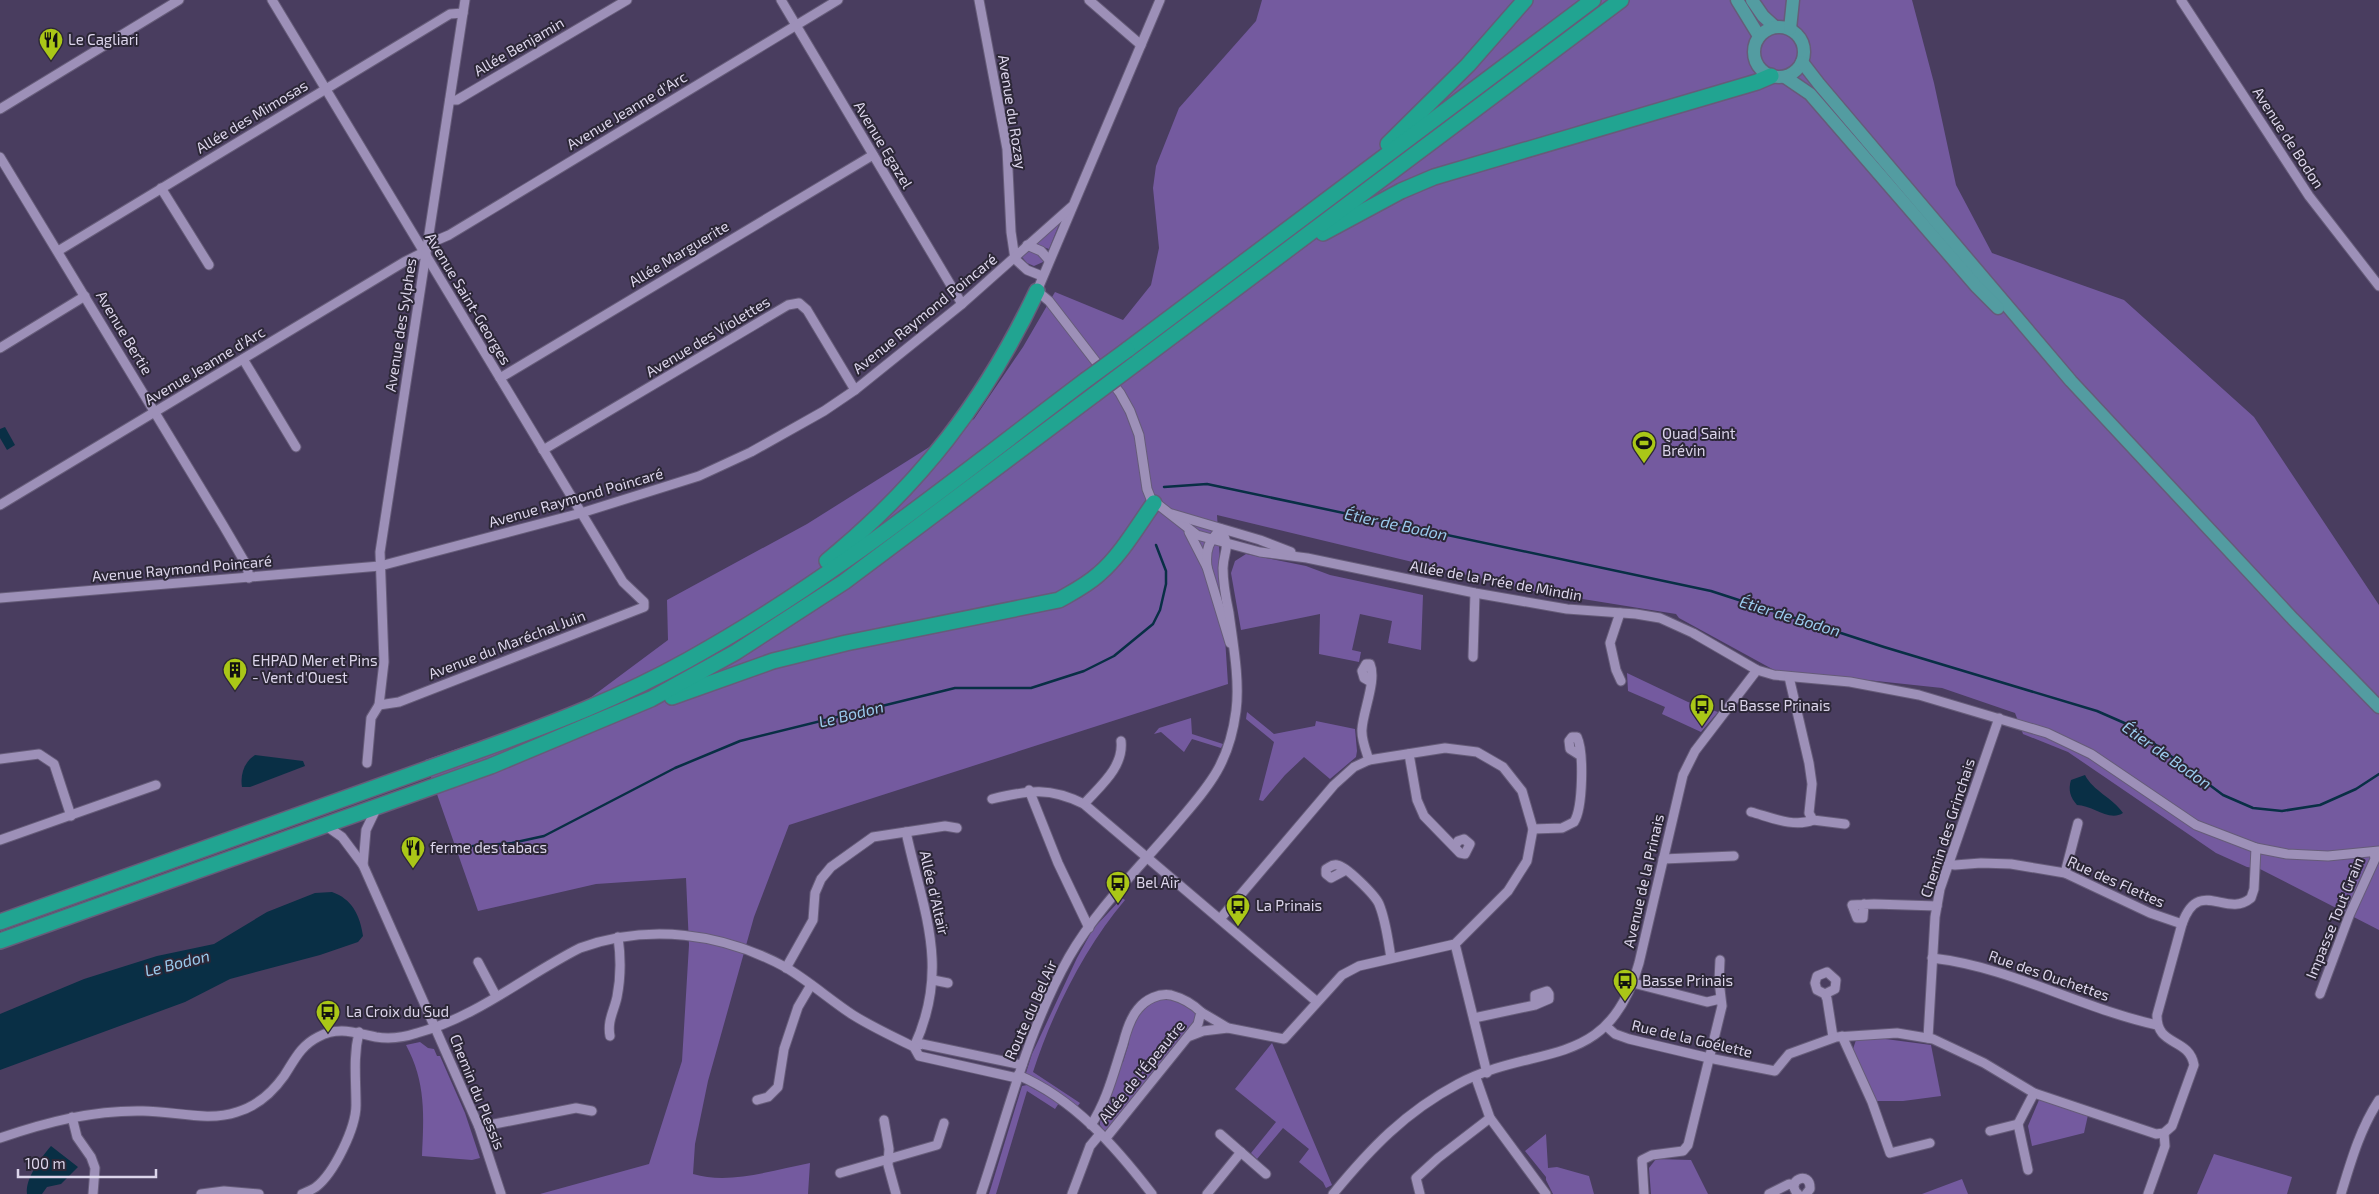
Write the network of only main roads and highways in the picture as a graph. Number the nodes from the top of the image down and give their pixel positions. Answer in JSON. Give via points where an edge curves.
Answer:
{"nodes":[{"id":1,"x":1525,"y":0,"type":"edge"},
{"id":2,"x":1593,"y":0,"type":"edge"},
{"id":3,"x":1621,"y":0,"type":"edge"},
{"id":4,"x":1738,"y":0,"type":"edge"},
{"id":5,"x":1752,"y":0,"type":"edge"},
{"id":6,"x":1793,"y":0,"type":"edge"},
{"id":7,"x":1775,"y":27,"type":"junction"},
{"id":8,"x":1790,"y":30,"type":"junction"},
{"id":9,"x":1759,"y":36,"type":"junction"},
{"id":10,"x":1802,"y":62,"type":"junction"},
{"id":11,"x":1778,"y":76,"type":"junction"},
{"id":12,"x":1356,"y":178,"type":"junction"},
{"id":13,"x":1296,"y":243,"type":"junction"},
{"id":14,"x":1037,"y":291,"type":"road end"},
{"id":15,"x":2071,"y":381,"type":"junction"},
{"id":16,"x":1154,"y":503,"type":"road end"},
{"id":17,"x":808,"y":586,"type":"junction"},
{"id":18,"x":651,"y":699,"type":"junction"},
{"id":19,"x":2379,"y":707,"type":"edge"},
{"id":20,"x":0,"y":922,"type":"edge"},
{"id":21,"x":0,"y":941,"type":"edge"}],
"edges":[{"from":1,"to":12,"type":"highway","via":[[1455,79],[1389,143],[1364,162]]},
{"from":2,"to":12,"type":"highway"},
{"from":3,"to":13,"type":"highway"},
{"from":4,"to":9,"type":"main road"},
{"from":5,"to":7,"type":"main road"},
{"from":6,"to":8,"type":"main road"},
{"from":7,"to":8,"type":"main road"},
{"from":7,"to":9,"type":"main road"},
{"from":8,"to":10,"type":"main road","via":[[1800,40],[1804,54]]},
{"from":9,"to":11,"type":"main road","via":[[1754,59],[1764,72]]},
{"from":10,"to":11,"type":"main road","via":[[1792,74]]},
{"from":10,"to":15,"type":"main road"},
{"from":11,"to":13,"type":"highway","via":[[1434,177],[1309,241]]},
{"from":11,"to":15,"type":"main road","via":[[1810,94],[1977,287]]},
{"from":12,"to":17,"type":"highway","bridge":true},
{"from":13,"to":18,"type":"highway","bridge":true,"via":[[837,587],[736,652]]},
{"from":14,"to":17,"type":"highway","via":[[1015,338],[955,431],[877,518],[818,568]]},
{"from":15,"to":19,"type":"main road"},
{"from":16,"to":18,"type":"highway","via":[[1100,574],[1060,600],[846,643],[773,662],[666,699]]},
{"from":17,"to":20,"type":"highway","via":[[689,660],[572,715]]},
{"from":18,"to":21,"type":"highway","via":[[509,759]]}]}
